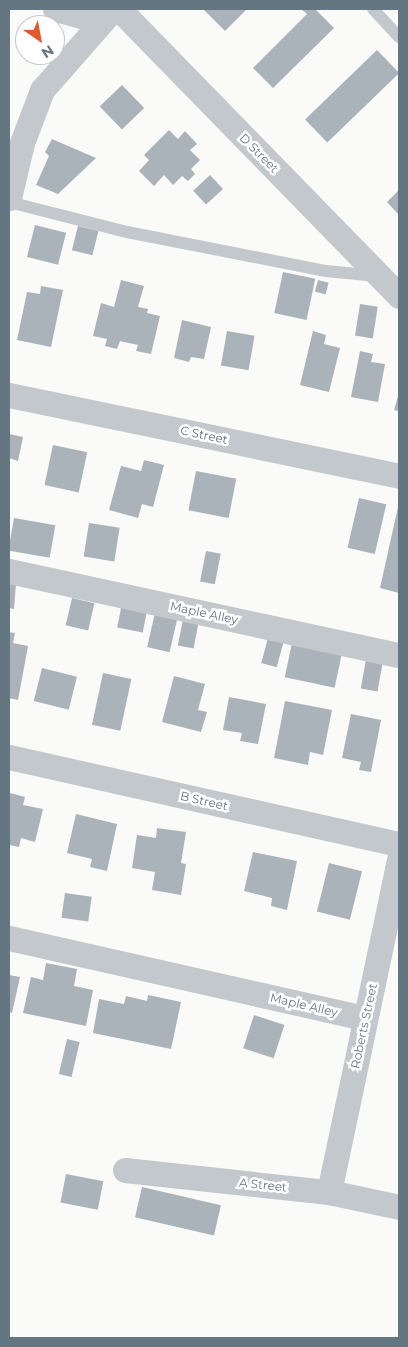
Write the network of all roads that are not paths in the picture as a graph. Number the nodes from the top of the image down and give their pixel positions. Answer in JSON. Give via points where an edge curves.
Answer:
{"nodes":[{"id":1,"x":54,"y":9,"type":"edge"},
{"id":2,"x":373,"y":9,"type":"edge"},
{"id":3,"x":111,"y":13,"type":"edge"},
{"id":4,"x":399,"y":36,"type":"edge"},
{"id":5,"x":9,"y":198,"type":"edge"},
{"id":6,"x":9,"y":202,"type":"edge"},
{"id":7,"x":380,"y":276,"type":"junction"},
{"id":8,"x":399,"y":296,"type":"edge"},
{"id":9,"x":9,"y":395,"type":"edge"},
{"id":10,"x":399,"y":476,"type":"edge"},
{"id":11,"x":9,"y":571,"type":"edge"},
{"id":12,"x":399,"y":655,"type":"edge"},
{"id":13,"x":9,"y":757,"type":"edge"},
{"id":14,"x":399,"y":844,"type":"edge"},
{"id":15,"x":399,"y":859,"type":"edge"},
{"id":16,"x":9,"y":938,"type":"edge"},
{"id":17,"x":365,"y":1018,"type":"junction"},
{"id":18,"x":125,"y":1170,"type":"dead end"},
{"id":19,"x":329,"y":1192,"type":"junction"},
{"id":20,"x":399,"y":1207,"type":"edge"}],
"edges":[{"from":1,"to":3,"type":"street"},
{"from":2,"to":4,"type":"lane"},
{"from":3,"to":5,"type":"street","via":[[42,90],[22,143]]},
{"from":3,"to":7,"type":"street","name":"D Street"},
{"from":6,"to":7,"type":"lane","via":[[127,232],[326,271]]},
{"from":7,"to":8,"type":"street","name":"D Street"},
{"from":9,"to":10,"type":"street","name":"C Street"},
{"from":11,"to":12,"type":"street","name":"Maple Alley"},
{"from":13,"to":14,"type":"street","name":"B Street"},
{"from":15,"to":17,"type":"street","name":"Roberts Street"},
{"from":16,"to":17,"type":"street","name":"Maple Alley"},
{"from":17,"to":19,"type":"street","name":"Roberts Street"},
{"from":18,"to":19,"type":"street","name":"A Street"},
{"from":19,"to":20,"type":"street","name":"A Street"}]}
